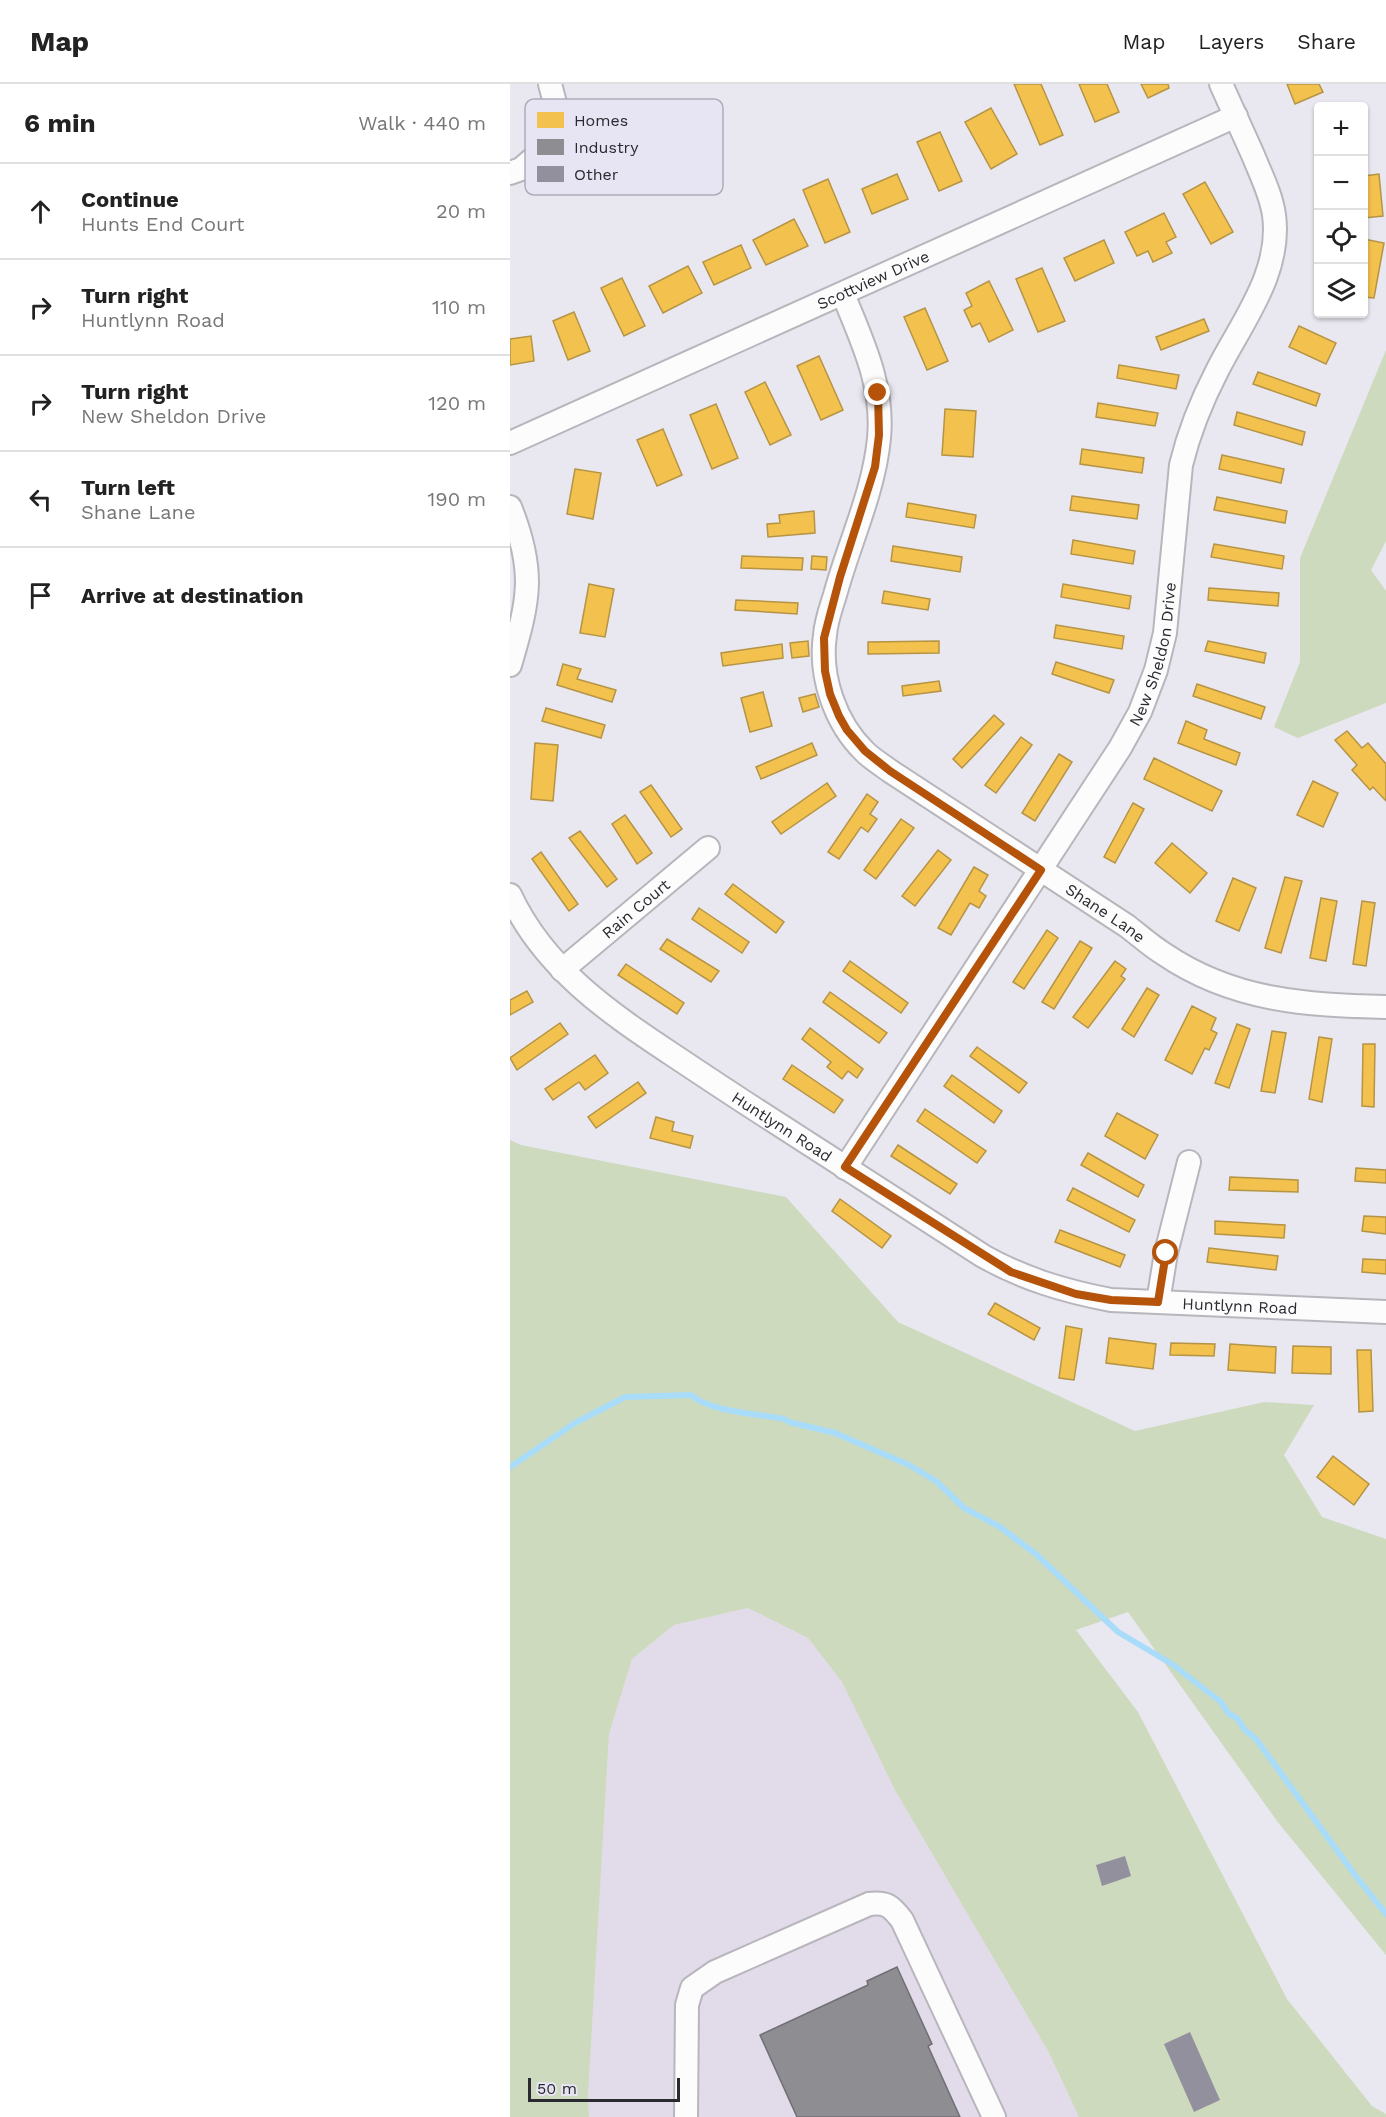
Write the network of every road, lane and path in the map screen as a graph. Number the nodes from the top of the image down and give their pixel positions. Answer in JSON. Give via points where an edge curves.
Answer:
{"nodes":[{"id":1,"x":550,"y":84,"type":"edge"},
{"id":2,"x":1221,"y":84,"type":"edge"},
{"id":3,"x":554,"y":99,"type":"edge"},
{"id":4,"x":1236,"y":116,"type":"junction"},
{"id":5,"x":525,"y":166,"type":"edge"},
{"id":6,"x":510,"y":173,"type":"edge"},
{"id":7,"x":843,"y":294,"type":"junction"},
{"id":8,"x":510,"y":442,"type":"edge"},
{"id":9,"x":510,"y":507,"type":"edge"},
{"id":10,"x":510,"y":665,"type":"edge"},
{"id":11,"x":708,"y":848,"type":"dead end"},
{"id":12,"x":1041,"y":870,"type":"junction"},
{"id":13,"x":510,"y":895,"type":"edge"},
{"id":14,"x":562,"y":970,"type":"junction"},
{"id":15,"x":1386,"y":1007,"type":"edge"},
{"id":16,"x":1189,"y":1161,"type":"dead end"},
{"id":17,"x":845,"y":1167,"type":"junction"},
{"id":18,"x":1158,"y":1302,"type":"junction"},
{"id":19,"x":1386,"y":1312,"type":"edge"},
{"id":20,"x":686,"y":2117,"type":"edge"},
{"id":21,"x":994,"y":2117,"type":"edge"}],
"edges":[{"from":1,"to":3,"type":"street"},
{"from":2,"to":4,"type":"street","name":"New Sheldon Drive"},
{"from":4,"to":7,"type":"street","name":"Scottview Drive"},
{"from":4,"to":12,"type":"street","name":"New Sheldon Drive","via":[[1268,189],[1274,214],[1273,250],[1267,275],[1197,412],[1186,442],[1165,633],[1140,712]]},
{"from":5,"to":6,"type":"street"},
{"from":7,"to":8,"type":"street","name":"Scottview Drive"},
{"from":7,"to":12,"type":"street","name":"Shane Lane","via":[[872,364],[878,393],[879,435],[875,467],[826,625],[825,671],[830,694],[843,723],[865,751]]},
{"from":9,"to":10,"type":"street","via":[[524,547],[528,575],[527,599]]},
{"from":11,"to":14,"type":"street","name":"Rain Court"},
{"from":12,"to":15,"type":"street","name":"Shane Lane","via":[[1165,955],[1190,970],[1240,990],[1295,1003]]},
{"from":12,"to":17,"type":"street","name":"New Sheldon Drive"},
{"from":13,"to":14,"type":"street","name":"Huntlynn Road","via":[[529,930]]},
{"from":14,"to":17,"type":"street","name":"Huntlynn Road","via":[[629,1026]]},
{"from":16,"to":18,"type":"street"},
{"from":17,"to":18,"type":"street","name":"Huntlynn Road","via":[[1011,1272],[1076,1294]]},
{"from":18,"to":19,"type":"street","name":"Huntlynn Road"},
{"from":20,"to":21,"type":"street","via":[[687,2005],[692,1988],[726,1968],[869,1904],[882,1902],[902,1920]]}]}
